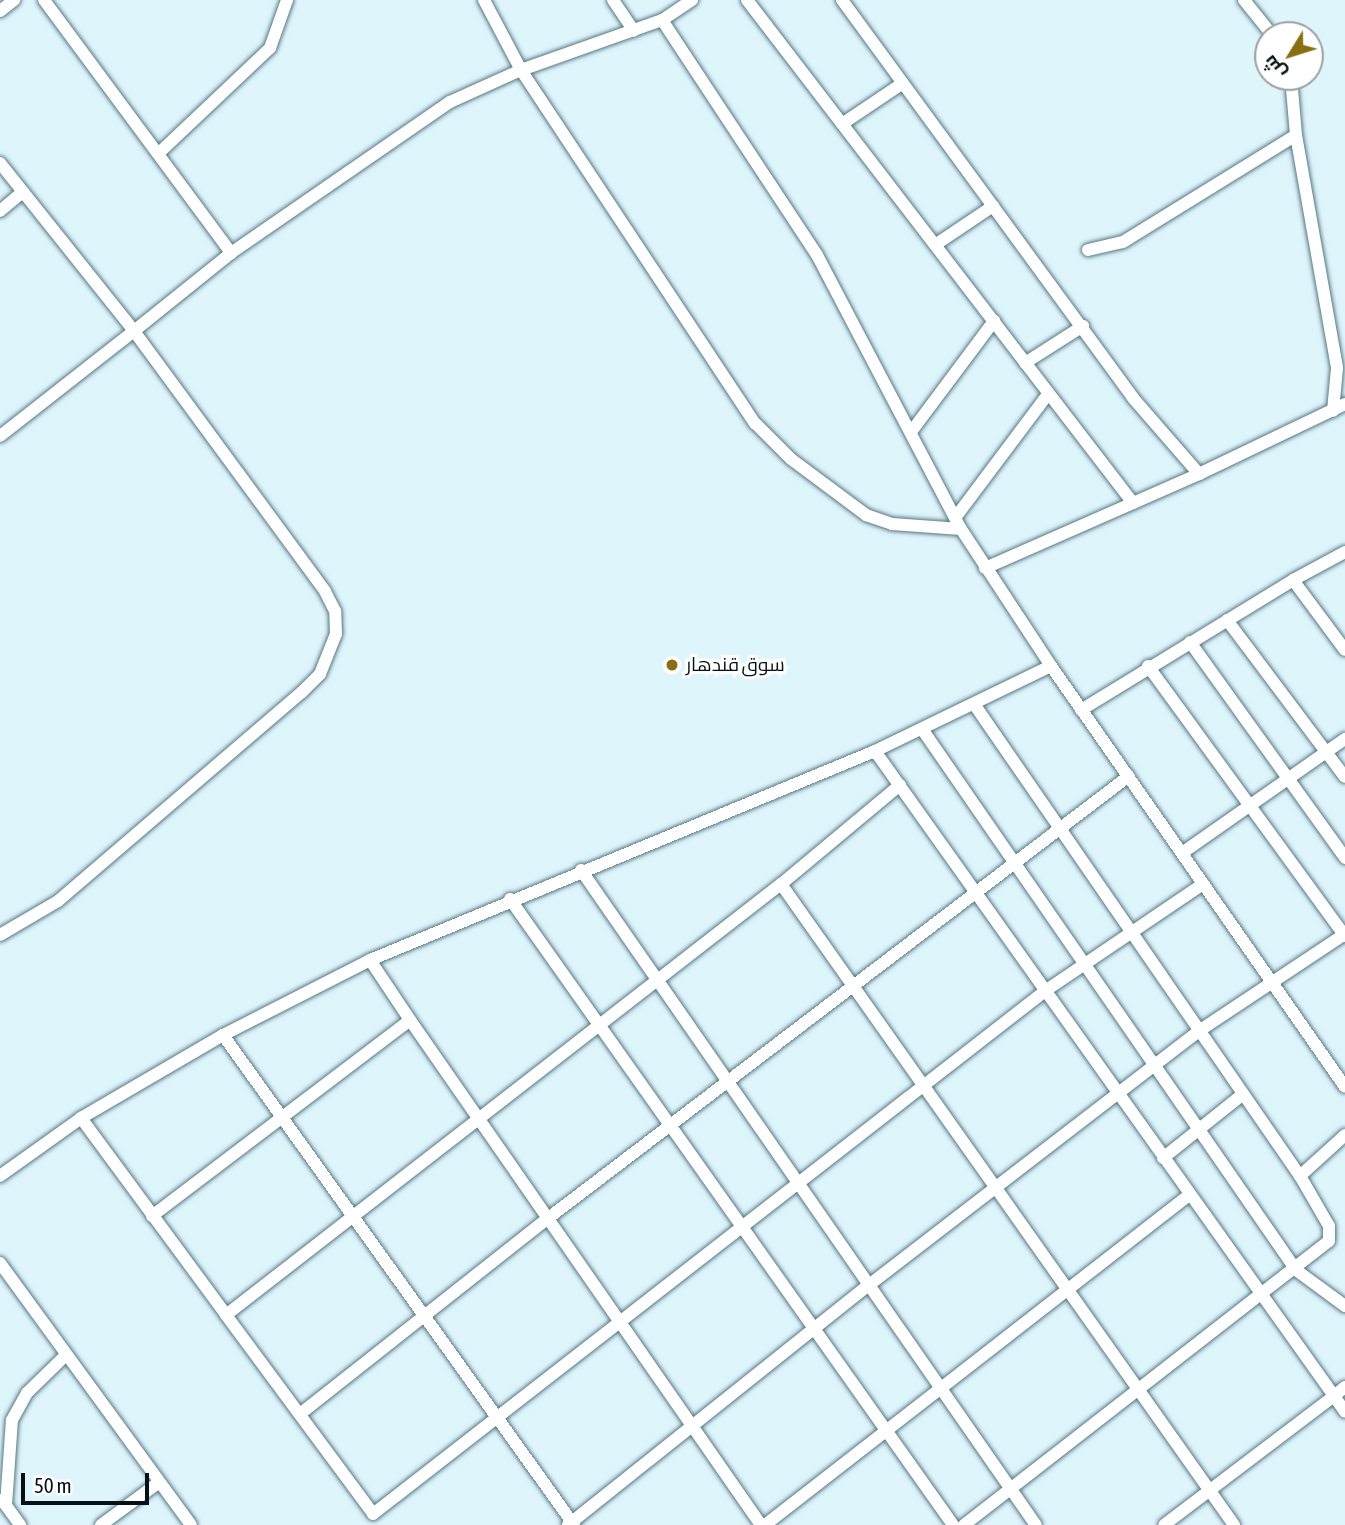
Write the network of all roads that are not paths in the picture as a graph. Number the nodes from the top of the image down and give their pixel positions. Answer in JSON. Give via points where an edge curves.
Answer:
{"nodes":[{"id":1,"x":14,"y":0,"type":"edge"},
{"id":2,"x":44,"y":0,"type":"edge"},
{"id":3,"x":286,"y":0,"type":"edge"},
{"id":4,"x":484,"y":0,"type":"edge"},
{"id":5,"x":613,"y":0,"type":"edge"},
{"id":6,"x":692,"y":0,"type":"edge"},
{"id":7,"x":747,"y":0,"type":"edge"},
{"id":8,"x":842,"y":0,"type":"edge"},
{"id":9,"x":1244,"y":0,"type":"edge"},
{"id":10,"x":0,"y":11,"type":"edge"},
{"id":11,"x":662,"y":20,"type":"junction"},
{"id":12,"x":1261,"y":21,"type":"edge"},
{"id":13,"x":634,"y":30,"type":"junction"},
{"id":14,"x":521,"y":70,"type":"junction"},
{"id":15,"x":903,"y":83,"type":"junction"},
{"id":16,"x":1292,"y":91,"type":"edge"},
{"id":17,"x":842,"y":124,"type":"junction"},
{"id":18,"x":1296,"y":135,"type":"junction"},
{"id":19,"x":160,"y":152,"type":"junction"},
{"id":20,"x":0,"y":163,"type":"edge"},
{"id":21,"x":23,"y":192,"type":"junction"},
{"id":22,"x":993,"y":205,"type":"junction"},
{"id":23,"x":0,"y":211,"type":"edge"},
{"id":24,"x":935,"y":244,"type":"junction"},
{"id":25,"x":1088,"y":250,"type":"dead end"},
{"id":26,"x":231,"y":253,"type":"junction"},
{"id":27,"x":994,"y":321,"type":"junction"},
{"id":28,"x":1083,"y":326,"type":"junction"},
{"id":29,"x":134,"y":331,"type":"junction"},
{"id":30,"x":1025,"y":363,"type":"junction"},
{"id":31,"x":1049,"y":393,"type":"junction"},
{"id":32,"x":1345,"y":404,"type":"edge"},
{"id":33,"x":1333,"y":411,"type":"junction"},
{"id":34,"x":911,"y":432,"type":"junction"},
{"id":35,"x":0,"y":436,"type":"edge"},
{"id":36,"x":1199,"y":474,"type":"junction"},
{"id":37,"x":1133,"y":503,"type":"junction"},
{"id":38,"x":958,"y":523,"type":"junction"},
{"id":39,"x":1345,"y":552,"type":"edge"},
{"id":40,"x":985,"y":568,"type":"junction"},
{"id":41,"x":1293,"y":580,"type":"junction"},
{"id":42,"x":1227,"y":620,"type":"junction"},
{"id":43,"x":1190,"y":642,"type":"junction"},
{"id":44,"x":1345,"y":650,"type":"edge"},
{"id":45,"x":1051,"y":666,"type":"junction"},
{"id":46,"x":1148,"y":666,"type":"junction"},
{"id":47,"x":974,"y":705,"type":"junction"},
{"id":48,"x":1081,"y":710,"type":"junction"},
{"id":49,"x":922,"y":729,"type":"junction"},
{"id":50,"x":1345,"y":739,"type":"edge"},
{"id":51,"x":876,"y":751,"type":"junction"},
{"id":52,"x":1326,"y":754,"type":"junction"},
{"id":53,"x":1129,"y":776,"type":"junction"},
{"id":54,"x":1345,"y":777,"type":"edge"},
{"id":55,"x":1288,"y":781,"type":"junction"},
{"id":56,"x":900,"y":785,"type":"junction"},
{"id":57,"x":1252,"y":808,"type":"junction"},
{"id":58,"x":1058,"y":827,"type":"junction"},
{"id":59,"x":1182,"y":853,"type":"junction"},
{"id":60,"x":1345,"y":858,"type":"edge"},
{"id":61,"x":1015,"y":859,"type":"junction"},
{"id":62,"x":581,"y":870,"type":"junction"},
{"id":63,"x":781,"y":884,"type":"junction"},
{"id":64,"x":1203,"y":884,"type":"junction"},
{"id":65,"x":974,"y":891,"type":"junction"},
{"id":66,"x":510,"y":899,"type":"junction"},
{"id":67,"x":1131,"y":932,"type":"junction"},
{"id":68,"x":0,"y":935,"type":"edge"},
{"id":69,"x":1345,"y":935,"type":"edge"},
{"id":70,"x":370,"y":960,"type":"junction"},
{"id":71,"x":1086,"y":963,"type":"junction"},
{"id":72,"x":1272,"y":981,"type":"junction"},
{"id":73,"x":658,"y":982,"type":"junction"},
{"id":74,"x":851,"y":986,"type":"junction"},
{"id":75,"x":1045,"y":991,"type":"junction"},
{"id":76,"x":410,"y":1020,"type":"junction"},
{"id":77,"x":597,"y":1028,"type":"junction"},
{"id":78,"x":1199,"y":1031,"type":"junction"},
{"id":79,"x":223,"y":1035,"type":"junction"},
{"id":80,"x":1158,"y":1065,"type":"junction"},
{"id":81,"x":726,"y":1084,"type":"junction"},
{"id":82,"x":1345,"y":1087,"type":"edge"},
{"id":83,"x":922,"y":1088,"type":"junction"},
{"id":84,"x":1119,"y":1095,"type":"junction"},
{"id":85,"x":1242,"y":1095,"type":"junction"},
{"id":86,"x":280,"y":1115,"type":"junction"},
{"id":87,"x":81,"y":1118,"type":"junction"},
{"id":88,"x":477,"y":1119,"type":"junction"},
{"id":89,"x":670,"y":1127,"type":"junction"},
{"id":90,"x":1200,"y":1128,"type":"junction"},
{"id":91,"x":1345,"y":1135,"type":"edge"},
{"id":92,"x":1163,"y":1158,"type":"junction"},
{"id":93,"x":1300,"y":1176,"type":"junction"},
{"id":94,"x":0,"y":1177,"type":"edge"},
{"id":95,"x":799,"y":1185,"type":"junction"},
{"id":96,"x":993,"y":1187,"type":"junction"},
{"id":97,"x":1189,"y":1195,"type":"junction"},
{"id":98,"x":152,"y":1216,"type":"junction"},
{"id":99,"x":351,"y":1216,"type":"junction"},
{"id":100,"x":547,"y":1219,"type":"junction"},
{"id":101,"x":741,"y":1230,"type":"junction"},
{"id":102,"x":0,"y":1263,"type":"edge"},
{"id":103,"x":1296,"y":1270,"type":"junction"},
{"id":104,"x":869,"y":1285,"type":"junction"},
{"id":105,"x":1065,"y":1292,"type":"junction"},
{"id":106,"x":1262,"y":1295,"type":"junction"},
{"id":107,"x":1345,"y":1306,"type":"edge"},
{"id":108,"x":226,"y":1315,"type":"junction"},
{"id":109,"x":424,"y":1318,"type":"junction"},
{"id":110,"x":620,"y":1324,"type":"junction"},
{"id":111,"x":813,"y":1330,"type":"junction"},
{"id":112,"x":66,"y":1355,"type":"junction"},
{"id":113,"x":942,"y":1388,"type":"junction"},
{"id":114,"x":1137,"y":1390,"type":"junction"},
{"id":115,"x":1340,"y":1392,"type":"edge"},
{"id":116,"x":1345,"y":1412,"type":"edge"},
{"id":117,"x":300,"y":1414,"type":"junction"},
{"id":118,"x":496,"y":1418,"type":"junction"},
{"id":119,"x":692,"y":1426,"type":"junction"},
{"id":120,"x":888,"y":1429,"type":"junction"},
{"id":121,"x":158,"y":1483,"type":"junction"},
{"id":122,"x":1010,"y":1489,"type":"junction"},
{"id":123,"x":1209,"y":1491,"type":"junction"},
{"id":124,"x":2,"y":1504,"type":"edge"},
{"id":125,"x":377,"y":1520,"type":"edge"},
{"id":126,"x":571,"y":1524,"type":"edge"},
{"id":127,"x":20,"y":1525,"type":"edge"},
{"id":128,"x":101,"y":1525,"type":"edge"},
{"id":129,"x":191,"y":1525,"type":"edge"},
{"id":130,"x":763,"y":1525,"type":"edge"},
{"id":131,"x":953,"y":1525,"type":"edge"},
{"id":132,"x":964,"y":1525,"type":"edge"},
{"id":133,"x":1036,"y":1525,"type":"edge"},
{"id":134,"x":1164,"y":1525,"type":"edge"},
{"id":135,"x":1234,"y":1525,"type":"edge"}],
"edges":[{"from":1,"to":10,"type":"street"},
{"from":2,"to":19,"type":"street"},
{"from":3,"to":19,"type":"street","via":[[270,48]]},
{"from":4,"to":14,"type":"street"},
{"from":5,"to":13,"type":"street"},
{"from":6,"to":11,"type":"street"},
{"from":7,"to":17,"type":"street"},
{"from":8,"to":15,"type":"street"},
{"from":9,"to":12,"type":"street"},
{"from":11,"to":13,"type":"street"},
{"from":11,"to":34,"type":"street","via":[[791,212]]},
{"from":13,"to":14,"type":"street"},
{"from":14,"to":26,"type":"street","via":[[450,102]]},
{"from":14,"to":38,"type":"street","via":[[755,423],[801,467],[866,515],[892,524]]},
{"from":15,"to":17,"type":"street"},
{"from":15,"to":22,"type":"street"},
{"from":16,"to":18,"type":"street"},
{"from":17,"to":24,"type":"street"},
{"from":18,"to":25,"type":"street","via":[[1122,242]]},
{"from":18,"to":33,"type":"street","via":[[1337,368]]},
{"from":19,"to":26,"type":"street"},
{"from":20,"to":21,"type":"street"},
{"from":21,"to":23,"type":"street"},
{"from":21,"to":29,"type":"street"},
{"from":22,"to":24,"type":"street"},
{"from":22,"to":28,"type":"street"},
{"from":24,"to":27,"type":"street"},
{"from":26,"to":29,"type":"street"},
{"from":27,"to":30,"type":"street"},
{"from":27,"to":34,"type":"street"},
{"from":28,"to":30,"type":"street"},
{"from":28,"to":36,"type":"street","via":[[1133,398]]},
{"from":29,"to":35,"type":"street"},
{"from":29,"to":68,"type":"street","via":[[325,591],[335,611],[336,634],[320,674],[301,693],[76,887]]},
{"from":30,"to":31,"type":"street"},
{"from":31,"to":37,"type":"street"},
{"from":31,"to":38,"type":"street"},
{"from":32,"to":33,"type":"street"},
{"from":33,"to":36,"type":"street"},
{"from":34,"to":38,"type":"street"},
{"from":36,"to":37,"type":"street"},
{"from":37,"to":40,"type":"street"},
{"from":38,"to":40,"type":"street"},
{"from":39,"to":41,"type":"street"},
{"from":40,"to":45,"type":"street"},
{"from":41,"to":42,"type":"street"},
{"from":41,"to":44,"type":"street"},
{"from":42,"to":43,"type":"street"},
{"from":42,"to":52,"type":"street"},
{"from":43,"to":46,"type":"street"},
{"from":43,"to":55,"type":"street"},
{"from":45,"to":47,"type":"street"},
{"from":45,"to":48,"type":"street"},
{"from":46,"to":48,"type":"street"},
{"from":46,"to":57,"type":"street"},
{"from":47,"to":49,"type":"street"},
{"from":47,"to":58,"type":"street"},
{"from":48,"to":53,"type":"street"},
{"from":49,"to":51,"type":"street"},
{"from":49,"to":61,"type":"street"},
{"from":50,"to":52,"type":"street"},
{"from":51,"to":56,"type":"street"},
{"from":51,"to":62,"type":"street"},
{"from":52,"to":54,"type":"street"},
{"from":52,"to":55,"type":"street"},
{"from":53,"to":58,"type":"street"},
{"from":53,"to":59,"type":"street"},
{"from":55,"to":57,"type":"street"},
{"from":55,"to":60,"type":"street"},
{"from":56,"to":63,"type":"street"},
{"from":56,"to":65,"type":"street"},
{"from":57,"to":59,"type":"street"},
{"from":57,"to":69,"type":"street"},
{"from":58,"to":61,"type":"street"},
{"from":58,"to":67,"type":"street"},
{"from":59,"to":64,"type":"street"},
{"from":61,"to":65,"type":"street"},
{"from":61,"to":71,"type":"street"},
{"from":62,"to":66,"type":"street"},
{"from":62,"to":73,"type":"street"},
{"from":63,"to":73,"type":"street"},
{"from":63,"to":74,"type":"street"},
{"from":64,"to":67,"type":"street"},
{"from":64,"to":72,"type":"street"},
{"from":65,"to":74,"type":"street"},
{"from":65,"to":75,"type":"street"},
{"from":66,"to":70,"type":"street"},
{"from":66,"to":77,"type":"street"},
{"from":67,"to":71,"type":"street"},
{"from":67,"to":78,"type":"street"},
{"from":69,"to":72,"type":"street"},
{"from":70,"to":76,"type":"street"},
{"from":70,"to":79,"type":"street"},
{"from":71,"to":75,"type":"street"},
{"from":71,"to":80,"type":"street"},
{"from":72,"to":78,"type":"street"},
{"from":72,"to":82,"type":"street"},
{"from":73,"to":77,"type":"street"},
{"from":73,"to":81,"type":"street"},
{"from":74,"to":81,"type":"street"},
{"from":74,"to":83,"type":"street"},
{"from":75,"to":83,"type":"street"},
{"from":75,"to":84,"type":"street"},
{"from":76,"to":86,"type":"street"},
{"from":76,"to":88,"type":"street"},
{"from":77,"to":88,"type":"street"},
{"from":77,"to":89,"type":"street"},
{"from":78,"to":80,"type":"street"},
{"from":78,"to":85,"type":"street"},
{"from":79,"to":86,"type":"street"},
{"from":79,"to":87,"type":"street"},
{"from":80,"to":84,"type":"street"},
{"from":80,"to":90,"type":"street"},
{"from":81,"to":89,"type":"street"},
{"from":81,"to":95,"type":"street"},
{"from":83,"to":95,"type":"street"},
{"from":83,"to":96,"type":"street"},
{"from":84,"to":92,"type":"street"},
{"from":84,"to":96,"type":"street"},
{"from":85,"to":90,"type":"street"},
{"from":85,"to":93,"type":"street"},
{"from":86,"to":98,"type":"street"},
{"from":86,"to":99,"type":"street"},
{"from":87,"to":94,"type":"street"},
{"from":87,"to":98,"type":"street"},
{"from":88,"to":99,"type":"street"},
{"from":88,"to":100,"type":"street"},
{"from":89,"to":100,"type":"street"},
{"from":89,"to":101,"type":"street"},
{"from":90,"to":92,"type":"street"},
{"from":90,"to":103,"type":"street"},
{"from":91,"to":93,"type":"street"},
{"from":92,"to":97,"type":"street"},
{"from":93,"to":103,"type":"street","via":[[1329,1226],[1329,1241]]},
{"from":95,"to":101,"type":"street"},
{"from":95,"to":104,"type":"street"},
{"from":96,"to":104,"type":"street"},
{"from":96,"to":105,"type":"street"},
{"from":97,"to":105,"type":"street"},
{"from":97,"to":106,"type":"street"},
{"from":98,"to":108,"type":"street"},
{"from":99,"to":108,"type":"street"},
{"from":99,"to":109,"type":"street"},
{"from":100,"to":109,"type":"street"},
{"from":100,"to":110,"type":"street"},
{"from":101,"to":110,"type":"street"},
{"from":101,"to":111,"type":"street"},
{"from":102,"to":112,"type":"street"},
{"from":103,"to":106,"type":"street"},
{"from":103,"to":107,"type":"street"},
{"from":104,"to":111,"type":"street"},
{"from":104,"to":113,"type":"street"},
{"from":105,"to":113,"type":"street"},
{"from":105,"to":114,"type":"street"},
{"from":106,"to":114,"type":"street"},
{"from":106,"to":115,"type":"street"},
{"from":108,"to":117,"type":"street"},
{"from":109,"to":117,"type":"street"},
{"from":109,"to":118,"type":"street"},
{"from":110,"to":118,"type":"street"},
{"from":110,"to":119,"type":"street"},
{"from":111,"to":119,"type":"street"},
{"from":111,"to":120,"type":"street"},
{"from":112,"to":121,"type":"street"},
{"from":112,"to":124,"type":"street","via":[[27,1393],[12,1420]]},
{"from":113,"to":120,"type":"street"},
{"from":113,"to":122,"type":"street"},
{"from":114,"to":122,"type":"street"},
{"from":114,"to":123,"type":"street"},
{"from":115,"to":116,"type":"street"},
{"from":115,"to":123,"type":"street"},
{"from":117,"to":125,"type":"street"},
{"from":118,"to":125,"type":"street"},
{"from":118,"to":126,"type":"street"},
{"from":119,"to":126,"type":"street"},
{"from":119,"to":130,"type":"street"},
{"from":120,"to":130,"type":"street"},
{"from":120,"to":131,"type":"street"},
{"from":121,"to":128,"type":"street"},
{"from":121,"to":129,"type":"street"},
{"from":122,"to":132,"type":"street"},
{"from":122,"to":133,"type":"street"},
{"from":123,"to":134,"type":"street"},
{"from":123,"to":135,"type":"street"},
{"from":124,"to":127,"type":"street"}]}
